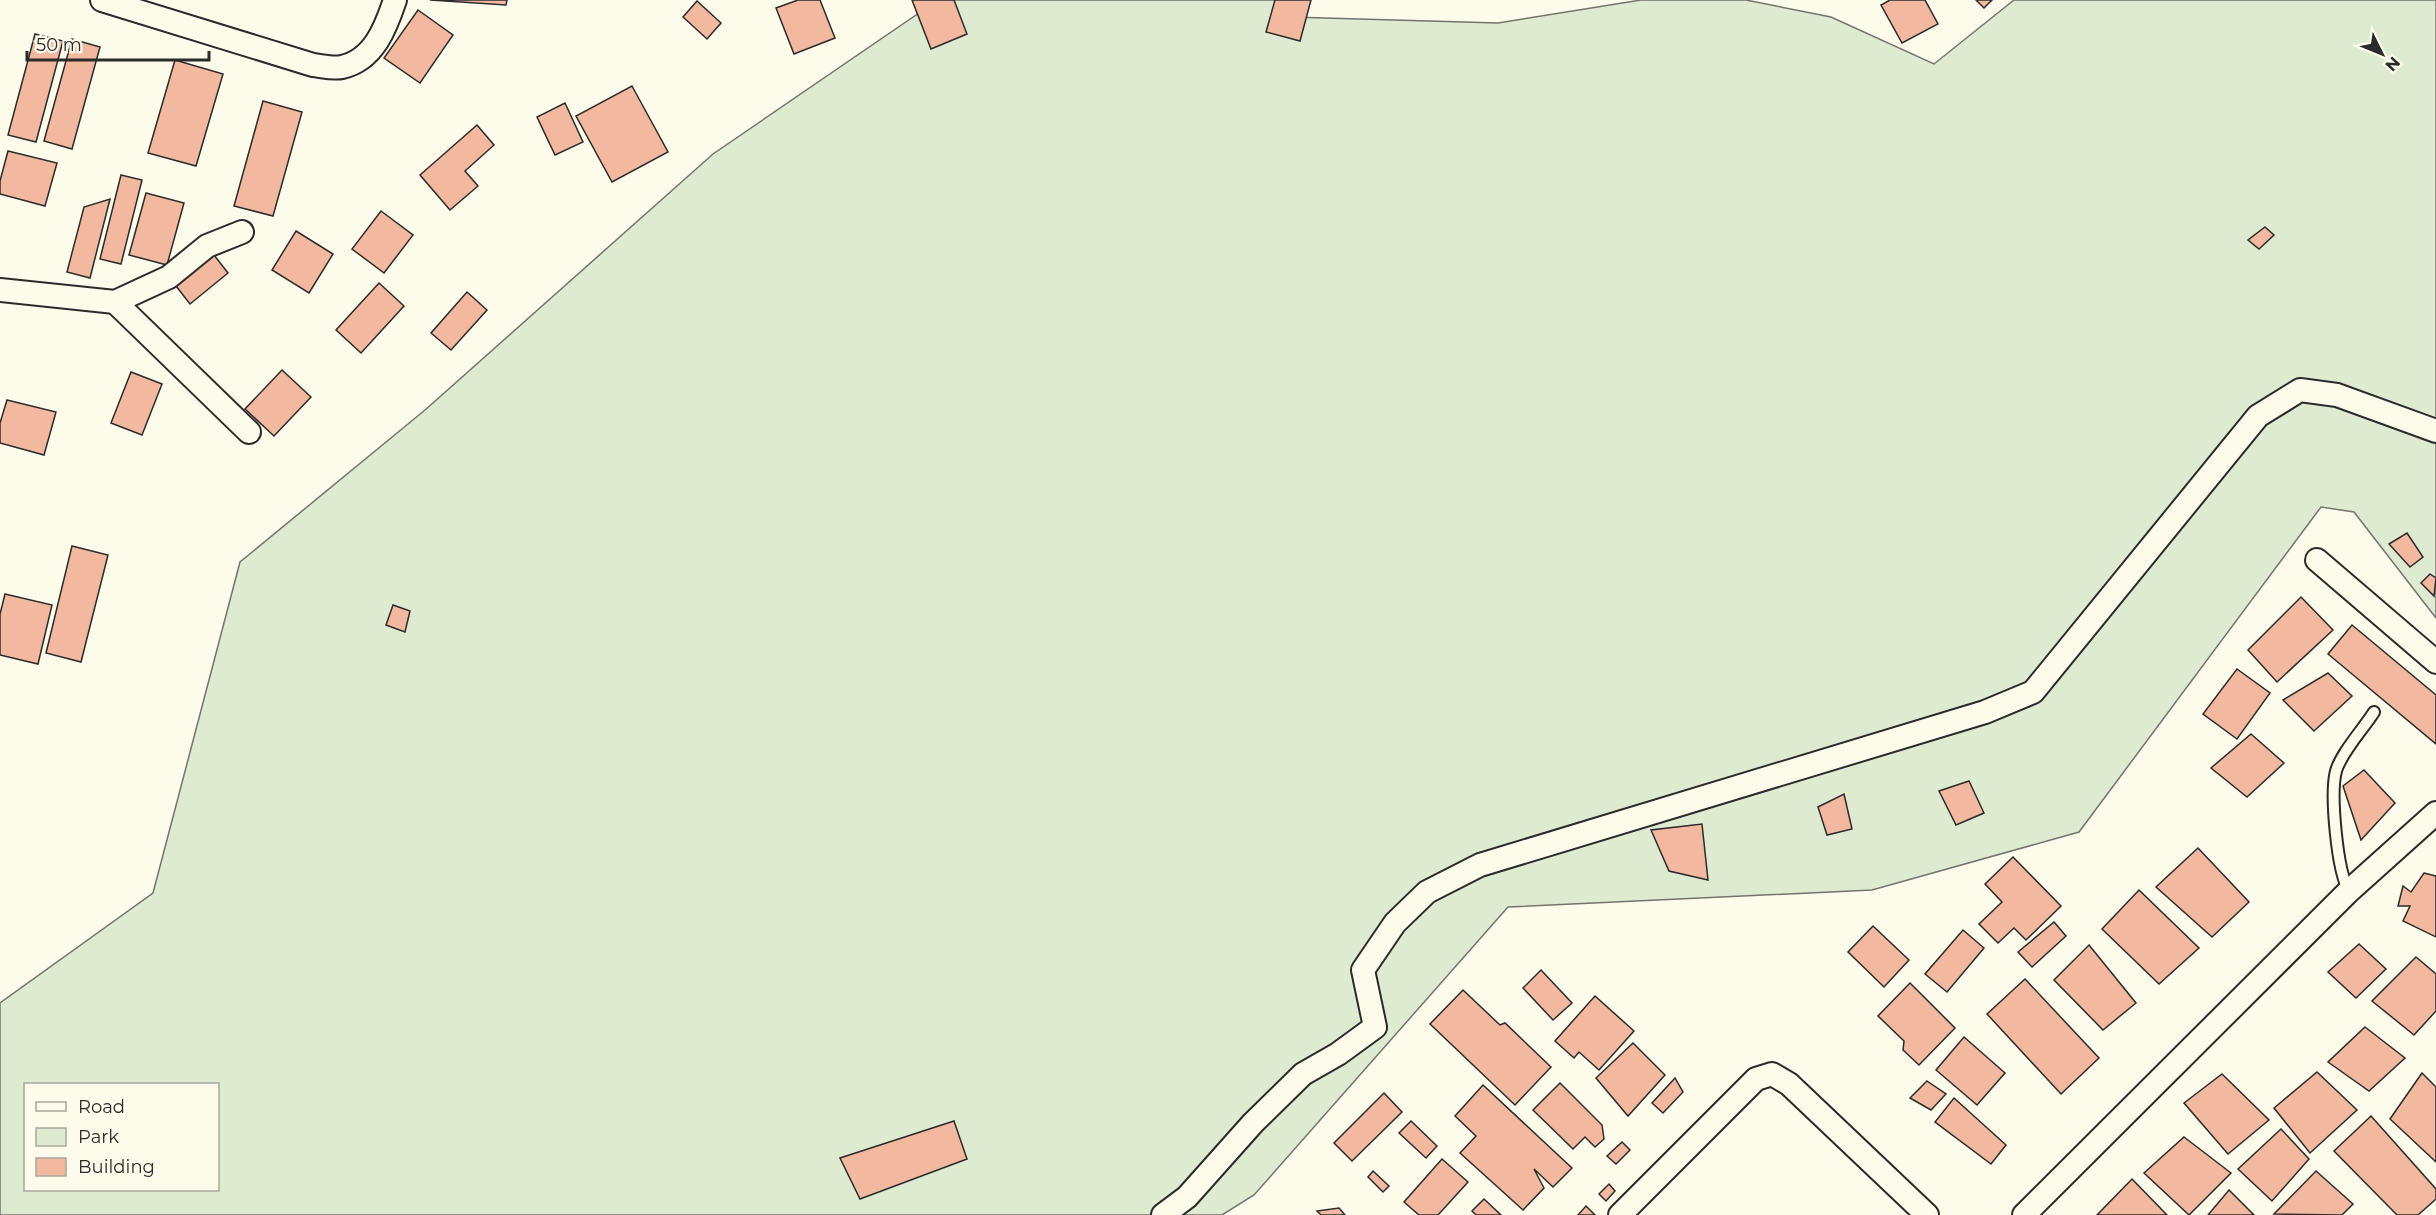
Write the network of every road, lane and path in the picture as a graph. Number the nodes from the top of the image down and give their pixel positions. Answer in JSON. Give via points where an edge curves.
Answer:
{"nodes":[{"id":1,"x":102,"y":0,"type":"edge"},
{"id":2,"x":395,"y":0,"type":"edge"},
{"id":3,"x":242,"y":232,"type":"dead end"},
{"id":4,"x":0,"y":290,"type":"edge"},
{"id":5,"x":115,"y":302,"type":"junction"},
{"id":6,"x":2436,"y":431,"type":"edge"},
{"id":7,"x":249,"y":432,"type":"dead end"},
{"id":8,"x":2317,"y":560,"type":"dead end"},
{"id":9,"x":2436,"y":662,"type":"edge"},
{"id":10,"x":2374,"y":712,"type":"dead end"},
{"id":11,"x":2436,"y":813,"type":"edge"},
{"id":12,"x":2349,"y":891,"type":"junction"},
{"id":13,"x":1163,"y":1215,"type":"edge"},
{"id":14,"x":1620,"y":1215,"type":"edge"},
{"id":15,"x":1927,"y":1215,"type":"edge"},
{"id":16,"x":2024,"y":1215,"type":"edge"}],
"edges":[{"from":1,"to":2,"type":"street","via":[[313,65],[341,67],[364,56],[384,33]]},
{"from":3,"to":5,"type":"street","via":[[207,246],[169,277]]},
{"from":4,"to":5,"type":"street"},
{"from":5,"to":7,"type":"street"},
{"from":6,"to":13,"type":"street","via":[[2337,395],[2300,390],[2258,416],[2033,692],[1973,716],[1480,865],[1427,892],[1395,923],[1363,970],[1375,1027],[1304,1074],[1253,1123],[1187,1197]]},
{"from":8,"to":9,"type":"street"},
{"from":10,"to":12,"type":"lane","via":[[2337,768],[2333,788],[2341,869]]},
{"from":11,"to":12,"type":"street"},
{"from":12,"to":16,"type":"street"},
{"from":14,"to":15,"type":"street","via":[[1756,1079],[1772,1074],[1790,1084]]}]}
